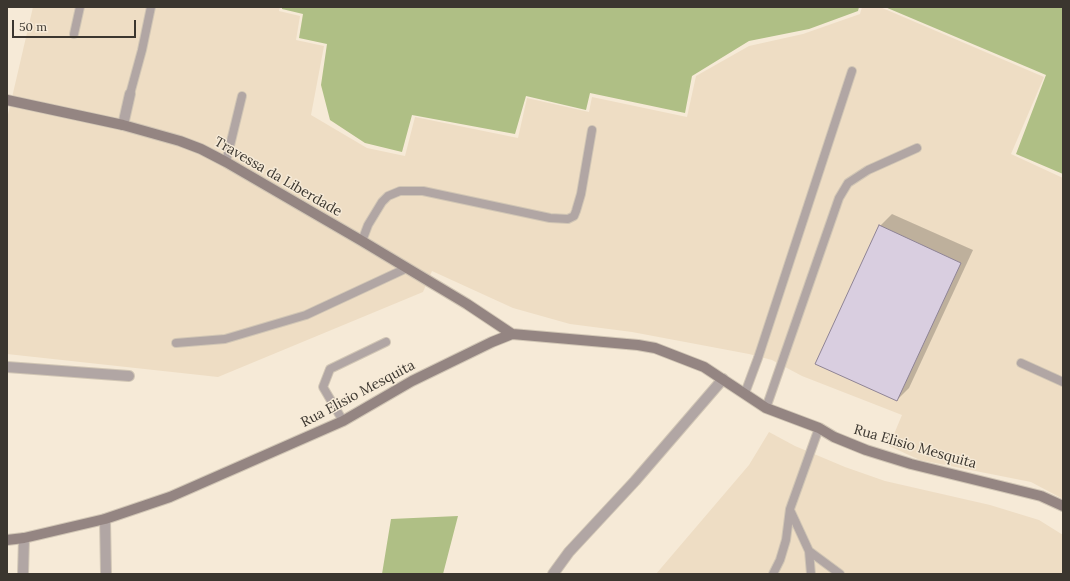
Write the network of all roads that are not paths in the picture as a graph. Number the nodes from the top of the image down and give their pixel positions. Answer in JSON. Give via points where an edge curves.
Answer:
{"nodes":[{"id":1,"x":80,"y":7,"type":"edge"},
{"id":2,"x":151,"y":7,"type":"edge"},
{"id":3,"x":74,"y":34,"type":"dead end"},
{"id":4,"x":852,"y":71,"type":"dead end"},
{"id":5,"x":130,"y":94,"type":"joint"},
{"id":6,"x":242,"y":96,"type":"dead end"},
{"id":7,"x":7,"y":100,"type":"edge"},
{"id":8,"x":123,"y":125,"type":"junction"},
{"id":9,"x":592,"y":130,"type":"dead end"},
{"id":10,"x":917,"y":148,"type":"dead end"},
{"id":11,"x":226,"y":162,"type":"junction"},
{"id":12,"x":362,"y":241,"type":"junction"},
{"id":13,"x":407,"y":268,"type":"junction"},
{"id":14,"x":512,"y":334,"type":"junction"},
{"id":15,"x":386,"y":342,"type":"dead end"},
{"id":16,"x":176,"y":343,"type":"dead end"},
{"id":17,"x":1021,"y":363,"type":"dead end"},
{"id":18,"x":7,"y":367,"type":"edge"},
{"id":19,"x":129,"y":376,"type":"dead end"},
{"id":20,"x":723,"y":379,"type":"junction"},
{"id":21,"x":1063,"y":382,"type":"edge"},
{"id":22,"x":745,"y":393,"type":"junction"},
{"id":23,"x":766,"y":408,"type":"junction"},
{"id":24,"x":342,"y":421,"type":"junction"},
{"id":25,"x":819,"y":428,"type":"junction"},
{"id":26,"x":1063,"y":506,"type":"edge"},
{"id":27,"x":790,"y":509,"type":"junction"},
{"id":28,"x":104,"y":519,"type":"junction"},
{"id":29,"x":24,"y":538,"type":"junction"},
{"id":30,"x":7,"y":540,"type":"edge"},
{"id":31,"x":809,"y":551,"type":"junction"},
{"id":32,"x":23,"y":574,"type":"edge"},
{"id":33,"x":106,"y":574,"type":"edge"},
{"id":34,"x":553,"y":574,"type":"edge"},
{"id":35,"x":773,"y":574,"type":"edge"},
{"id":36,"x":811,"y":574,"type":"edge"},
{"id":37,"x":840,"y":574,"type":"edge"}],
"edges":[{"from":1,"to":3,"type":"lane"},
{"from":2,"to":5,"type":"lane"},
{"from":4,"to":22,"type":"lane"},
{"from":5,"to":8,"type":"street"},
{"from":6,"to":11,"type":"lane"},
{"from":7,"to":8,"type":"street","name":"Travessa da Liberdade"},
{"from":8,"to":11,"type":"street","name":"Travessa da Liberdade","via":[[180,141]]},
{"from":9,"to":12,"type":"lane","via":[[581,194],[574,216],[568,219],[550,218],[423,191],[400,191],[382,202],[368,224]]},
{"from":10,"to":23,"type":"lane","via":[[868,170],[848,183],[839,198]]},
{"from":11,"to":12,"type":"street","name":"Travessa da Liberdade"},
{"from":12,"to":13,"type":"street","name":"Travessa da Liberdade"},
{"from":13,"to":14,"type":"street","name":"Travessa da Liberdade"},
{"from":13,"to":16,"type":"lane","via":[[306,315],[225,339]]},
{"from":14,"to":20,"type":"street","name":"Rua Elisio Mesquita","via":[[655,348],[704,367]]},
{"from":14,"to":24,"type":"street","name":"Rua Elisio Mesquita","via":[[412,381]]},
{"from":15,"to":24,"type":"lane","via":[[330,369],[323,387]]},
{"from":17,"to":21,"type":"lane"},
{"from":18,"to":19,"type":"street"},
{"from":20,"to":22,"type":"street","name":"Rua Elisio Mesquita"},
{"from":20,"to":34,"type":"street","via":[[635,481],[569,552]]},
{"from":22,"to":23,"type":"street","name":"Rua Elisio Mesquita"},
{"from":23,"to":25,"type":"street","name":"Rua Elisio Mesquita"},
{"from":24,"to":28,"type":"street","name":"Rua Elisio Mesquita","via":[[170,497]]},
{"from":25,"to":26,"type":"street","name":"Rua Elisio Mesquita","via":[[866,450],[911,464],[1041,496]]},
{"from":25,"to":27,"type":"lane"},
{"from":27,"to":31,"type":"lane"},
{"from":27,"to":35,"type":"lane","via":[[786,540]]},
{"from":28,"to":29,"type":"street","name":"Rua Elisio Mesquita"},
{"from":28,"to":33,"type":"street"},
{"from":29,"to":30,"type":"street","name":"Rua Elisio Mesquita"},
{"from":29,"to":32,"type":"street"},
{"from":31,"to":36,"type":"lane"},
{"from":31,"to":37,"type":"lane"}]}
